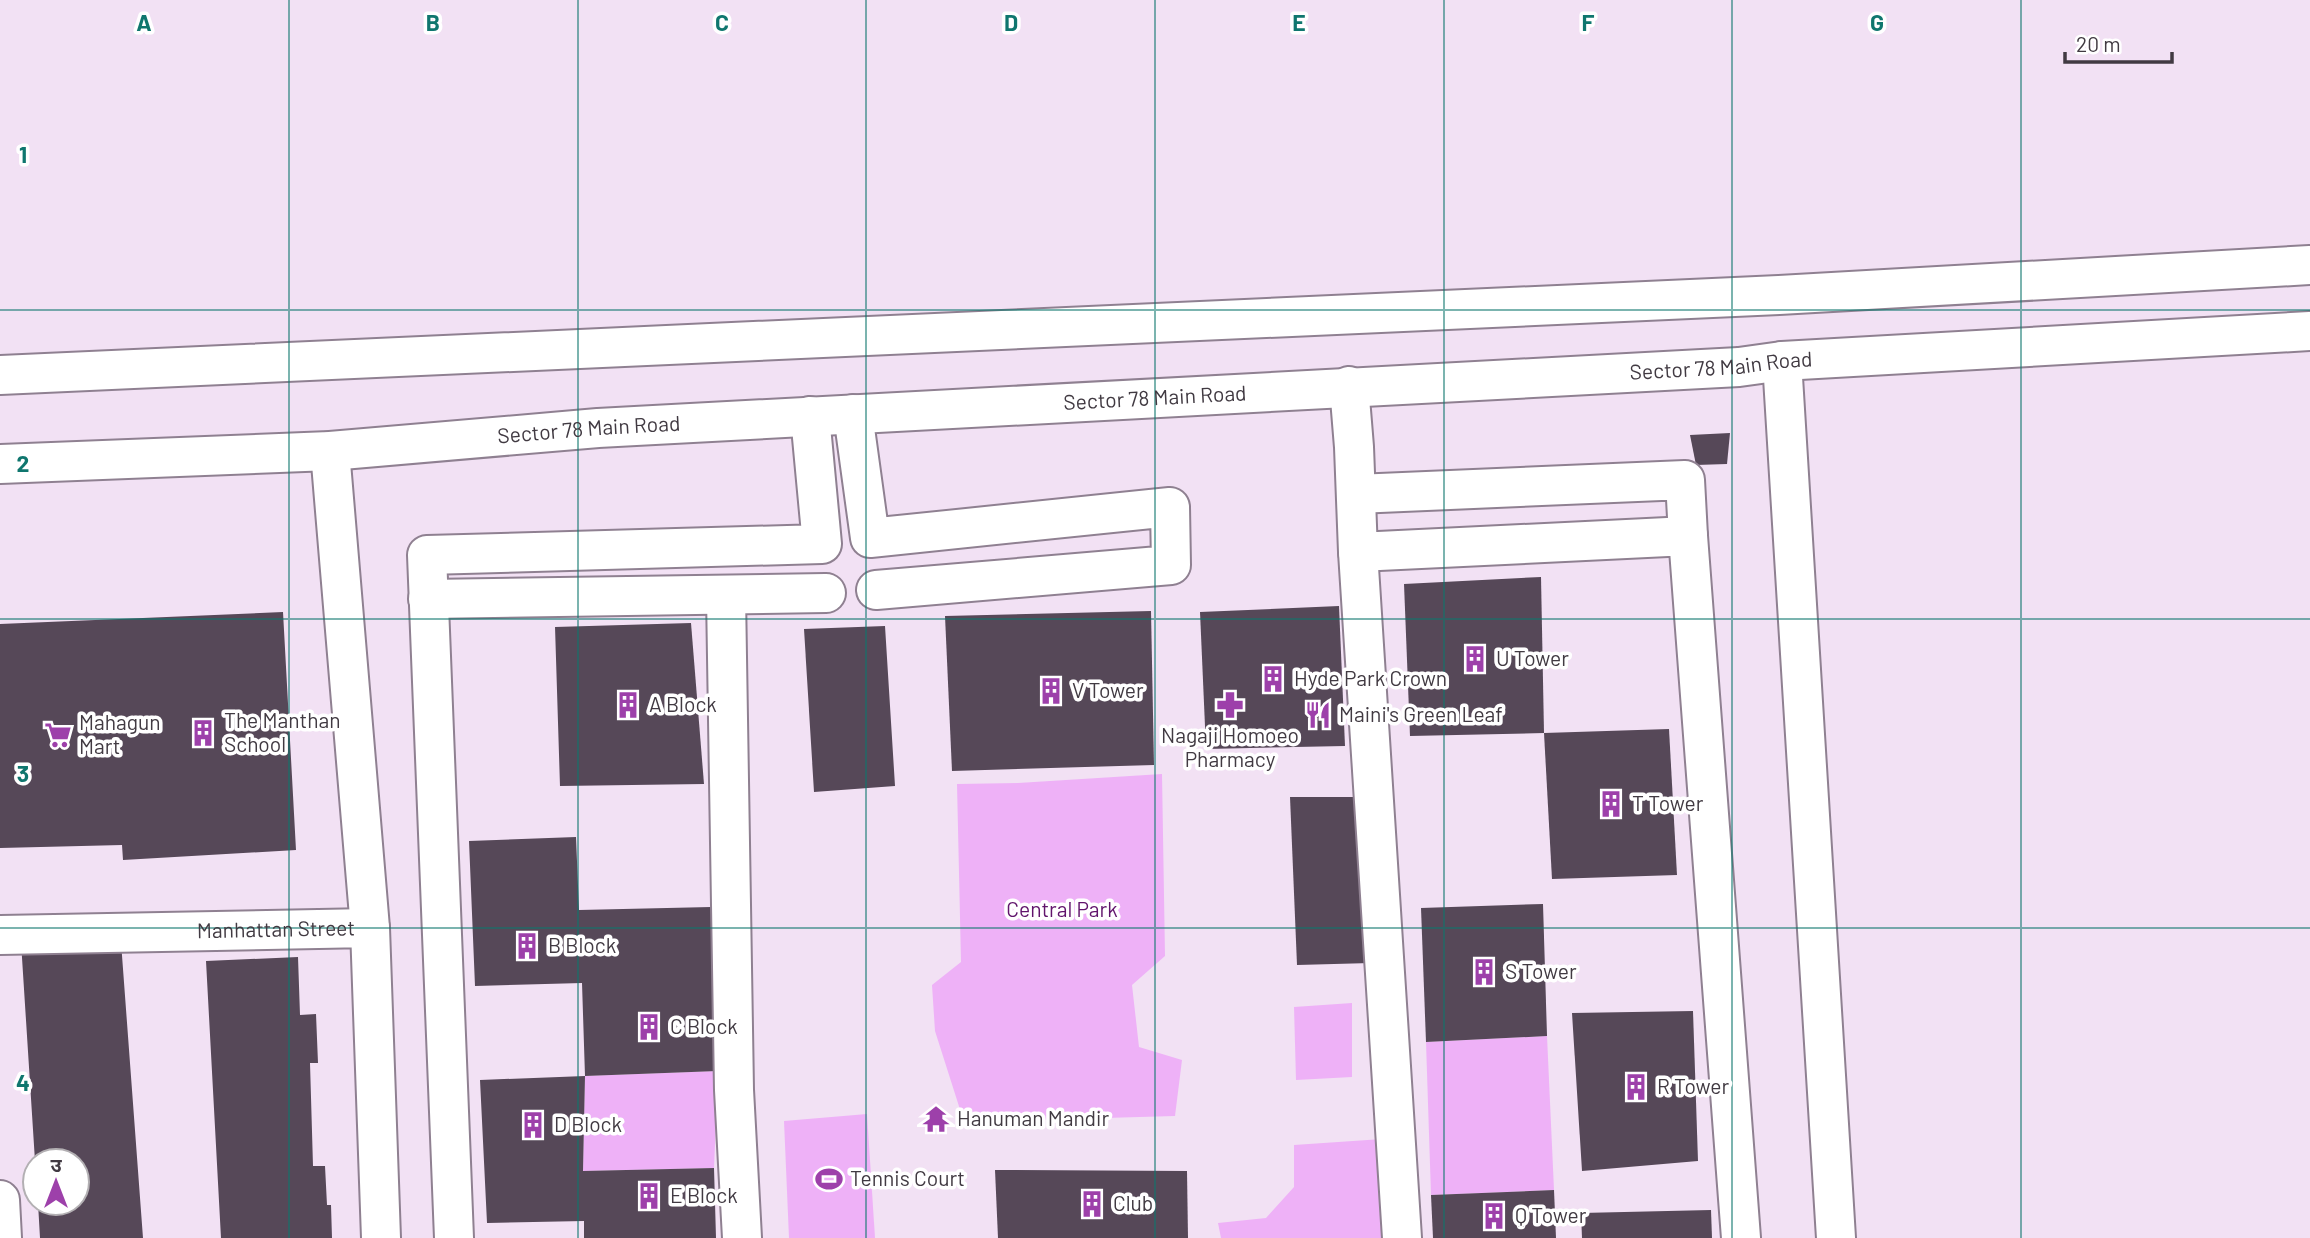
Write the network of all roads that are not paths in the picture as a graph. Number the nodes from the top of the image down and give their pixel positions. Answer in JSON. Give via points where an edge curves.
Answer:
{"nodes":[{"id":1,"x":2310,"y":265,"type":"edge"},
{"id":2,"x":2310,"y":331,"type":"edge"},
{"id":3,"x":1782,"y":361,"type":"junction"},
{"id":4,"x":0,"y":374,"type":"edge"},
{"id":5,"x":1349,"y":386,"type":"junction"},
{"id":6,"x":853,"y":414,"type":"junction"},
{"id":7,"x":810,"y":416,"type":"junction"},
{"id":8,"x":330,"y":451,"type":"junction"},
{"id":9,"x":0,"y":464,"type":"edge"},
{"id":10,"x":1356,"y":494,"type":"junction"},
{"id":11,"x":1689,"y":536,"type":"junction"},
{"id":12,"x":870,"y":538,"type":"junction"},
{"id":13,"x":822,"y":544,"type":"junction"},
{"id":14,"x":1358,"y":552,"type":"junction"},
{"id":15,"x":876,"y":590,"type":"junction"},
{"id":16,"x":826,"y":593,"type":"junction"},
{"id":17,"x":726,"y":594,"type":"junction"},
{"id":18,"x":429,"y":599,"type":"junction"},
{"id":19,"x":370,"y":928,"type":"junction"},
{"id":20,"x":0,"y":935,"type":"edge"},
{"id":21,"x":0,"y":1200,"type":"edge"},
{"id":22,"x":2,"y":1238,"type":"edge"},
{"id":23,"x":381,"y":1238,"type":"edge"},
{"id":24,"x":454,"y":1238,"type":"edge"},
{"id":25,"x":742,"y":1238,"type":"edge"},
{"id":26,"x":1402,"y":1238,"type":"edge"},
{"id":27,"x":1741,"y":1238,"type":"edge"},
{"id":28,"x":1836,"y":1238,"type":"edge"}],
"edges":[{"from":1,"to":4,"type":"street","via":[[1779,295]]},
{"from":2,"to":3,"type":"street","name":"Sector 78 Main Road"},
{"from":3,"to":5,"type":"street","name":"Sector 78 Main Road","via":[[1739,367]]},
{"from":3,"to":28,"type":"street"},
{"from":5,"to":6,"type":"street","name":"Sector 78 Main Road"},
{"from":5,"to":10,"type":"street"},
{"from":6,"to":7,"type":"street","name":"Sector 78 Main Road"},
{"from":6,"to":12,"type":"street"},
{"from":7,"to":8,"type":"street","name":"Sector 78 Main Road"},
{"from":7,"to":13,"type":"street"},
{"from":8,"to":9,"type":"street","name":"Sector 78 Main Road"},
{"from":8,"to":19,"type":"street"},
{"from":10,"to":11,"type":"street","via":[[1685,480]]},
{"from":10,"to":14,"type":"street"},
{"from":11,"to":14,"type":"street"},
{"from":11,"to":27,"type":"street"},
{"from":12,"to":13,"type":"street","via":[[840,532]]},
{"from":12,"to":15,"type":"street","via":[[884,557],[885,568]]},
{"from":12,"to":15,"type":"street","via":[[1170,507],[1171,565]]},
{"from":13,"to":16,"type":"street","via":[[813,564]]},
{"from":13,"to":18,"type":"street","via":[[427,555]]},
{"from":14,"to":26,"type":"street"},
{"from":15,"to":16,"type":"street","via":[[857,601],[835,599]]},
{"from":16,"to":17,"type":"street"},
{"from":17,"to":18,"type":"street"},
{"from":17,"to":25,"type":"street","via":[[734,1090]]},
{"from":18,"to":24,"type":"street"},
{"from":19,"to":20,"type":"street","name":"Manhattan Street"},
{"from":19,"to":23,"type":"street","name":"Manhattan Street"},
{"from":21,"to":22,"type":"street"}]}
